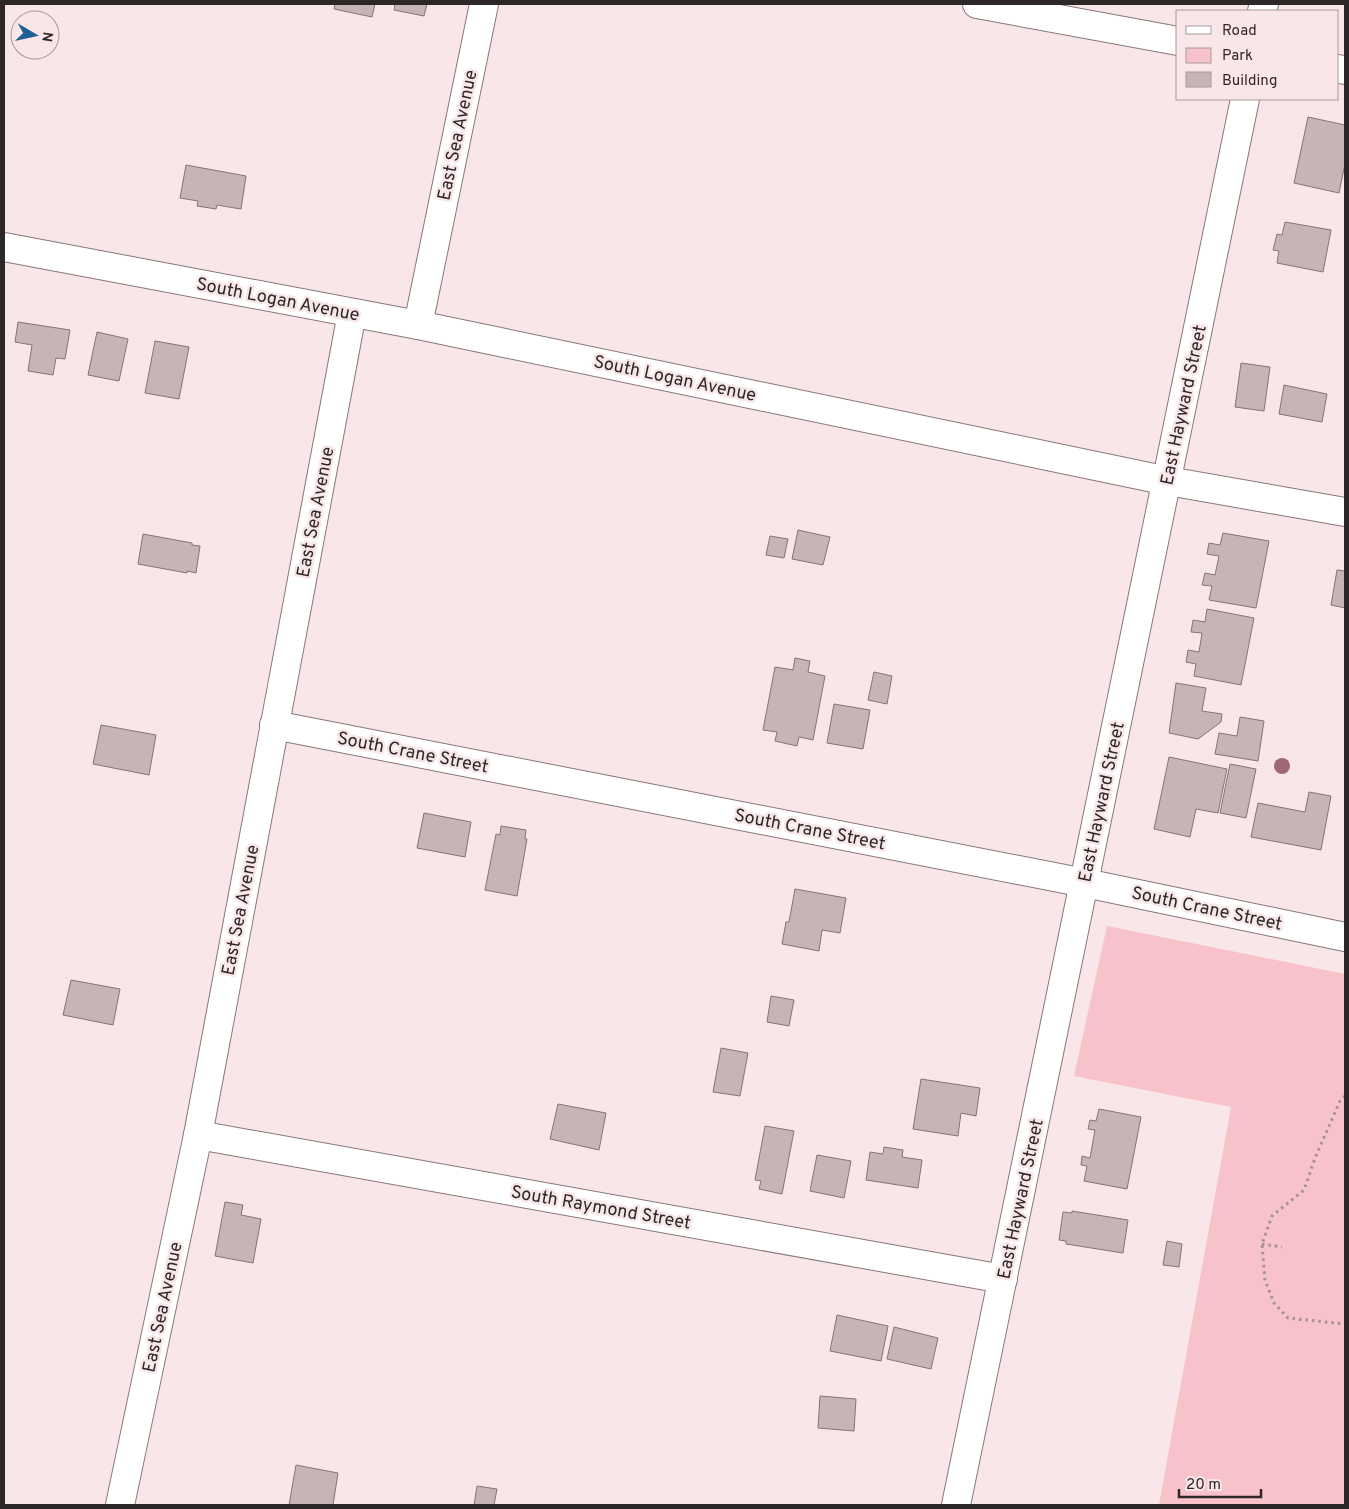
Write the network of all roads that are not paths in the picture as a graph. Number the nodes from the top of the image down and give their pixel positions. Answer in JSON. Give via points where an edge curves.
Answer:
{"nodes":[{"id":1,"x":484,"y":4,"type":"edge"},
{"id":2,"x":978,"y":4,"type":"edge"},
{"id":3,"x":1176,"y":40,"type":"edge"},
{"id":4,"x":1245,"y":100,"type":"edge"},
{"id":5,"x":4,"y":247,"type":"edge"},
{"id":6,"x":352,"y":313,"type":"junction"},
{"id":7,"x":418,"y":325,"type":"junction"},
{"id":8,"x":1168,"y":481,"type":"junction"},
{"id":9,"x":1345,"y":512,"type":"edge"},
{"id":10,"x":274,"y":725,"type":"junction"},
{"id":11,"x":1085,"y":882,"type":"junction"},
{"id":12,"x":1345,"y":937,"type":"edge"},
{"id":13,"x":198,"y":1135,"type":"junction"},
{"id":14,"x":1003,"y":1279,"type":"junction"},
{"id":15,"x":120,"y":1505,"type":"edge"},
{"id":16,"x":956,"y":1505,"type":"edge"}],
"edges":[{"from":1,"to":7,"type":"street","name":"East Sea Avenue"},
{"from":2,"to":3,"type":"street"},
{"from":4,"to":8,"type":"street","name":"East Hayward Street"},
{"from":5,"to":6,"type":"street","name":"South Logan Avenue"},
{"from":6,"to":7,"type":"street","name":"South Logan Avenue"},
{"from":6,"to":10,"type":"street","name":"East Sea Avenue"},
{"from":7,"to":8,"type":"street","name":"South Logan Avenue"},
{"from":8,"to":9,"type":"street","name":"South Logan Avenue"},
{"from":8,"to":11,"type":"street","name":"East Hayward Street"},
{"from":10,"to":11,"type":"street","name":"South Crane Street"},
{"from":10,"to":13,"type":"street","name":"East Sea Avenue"},
{"from":11,"to":12,"type":"street","name":"South Crane Street"},
{"from":11,"to":14,"type":"street","name":"East Hayward Street"},
{"from":13,"to":14,"type":"street","name":"South Raymond Street"},
{"from":13,"to":15,"type":"street","name":"East Sea Avenue"},
{"from":14,"to":16,"type":"street","name":"East Hayward Street"}]}
